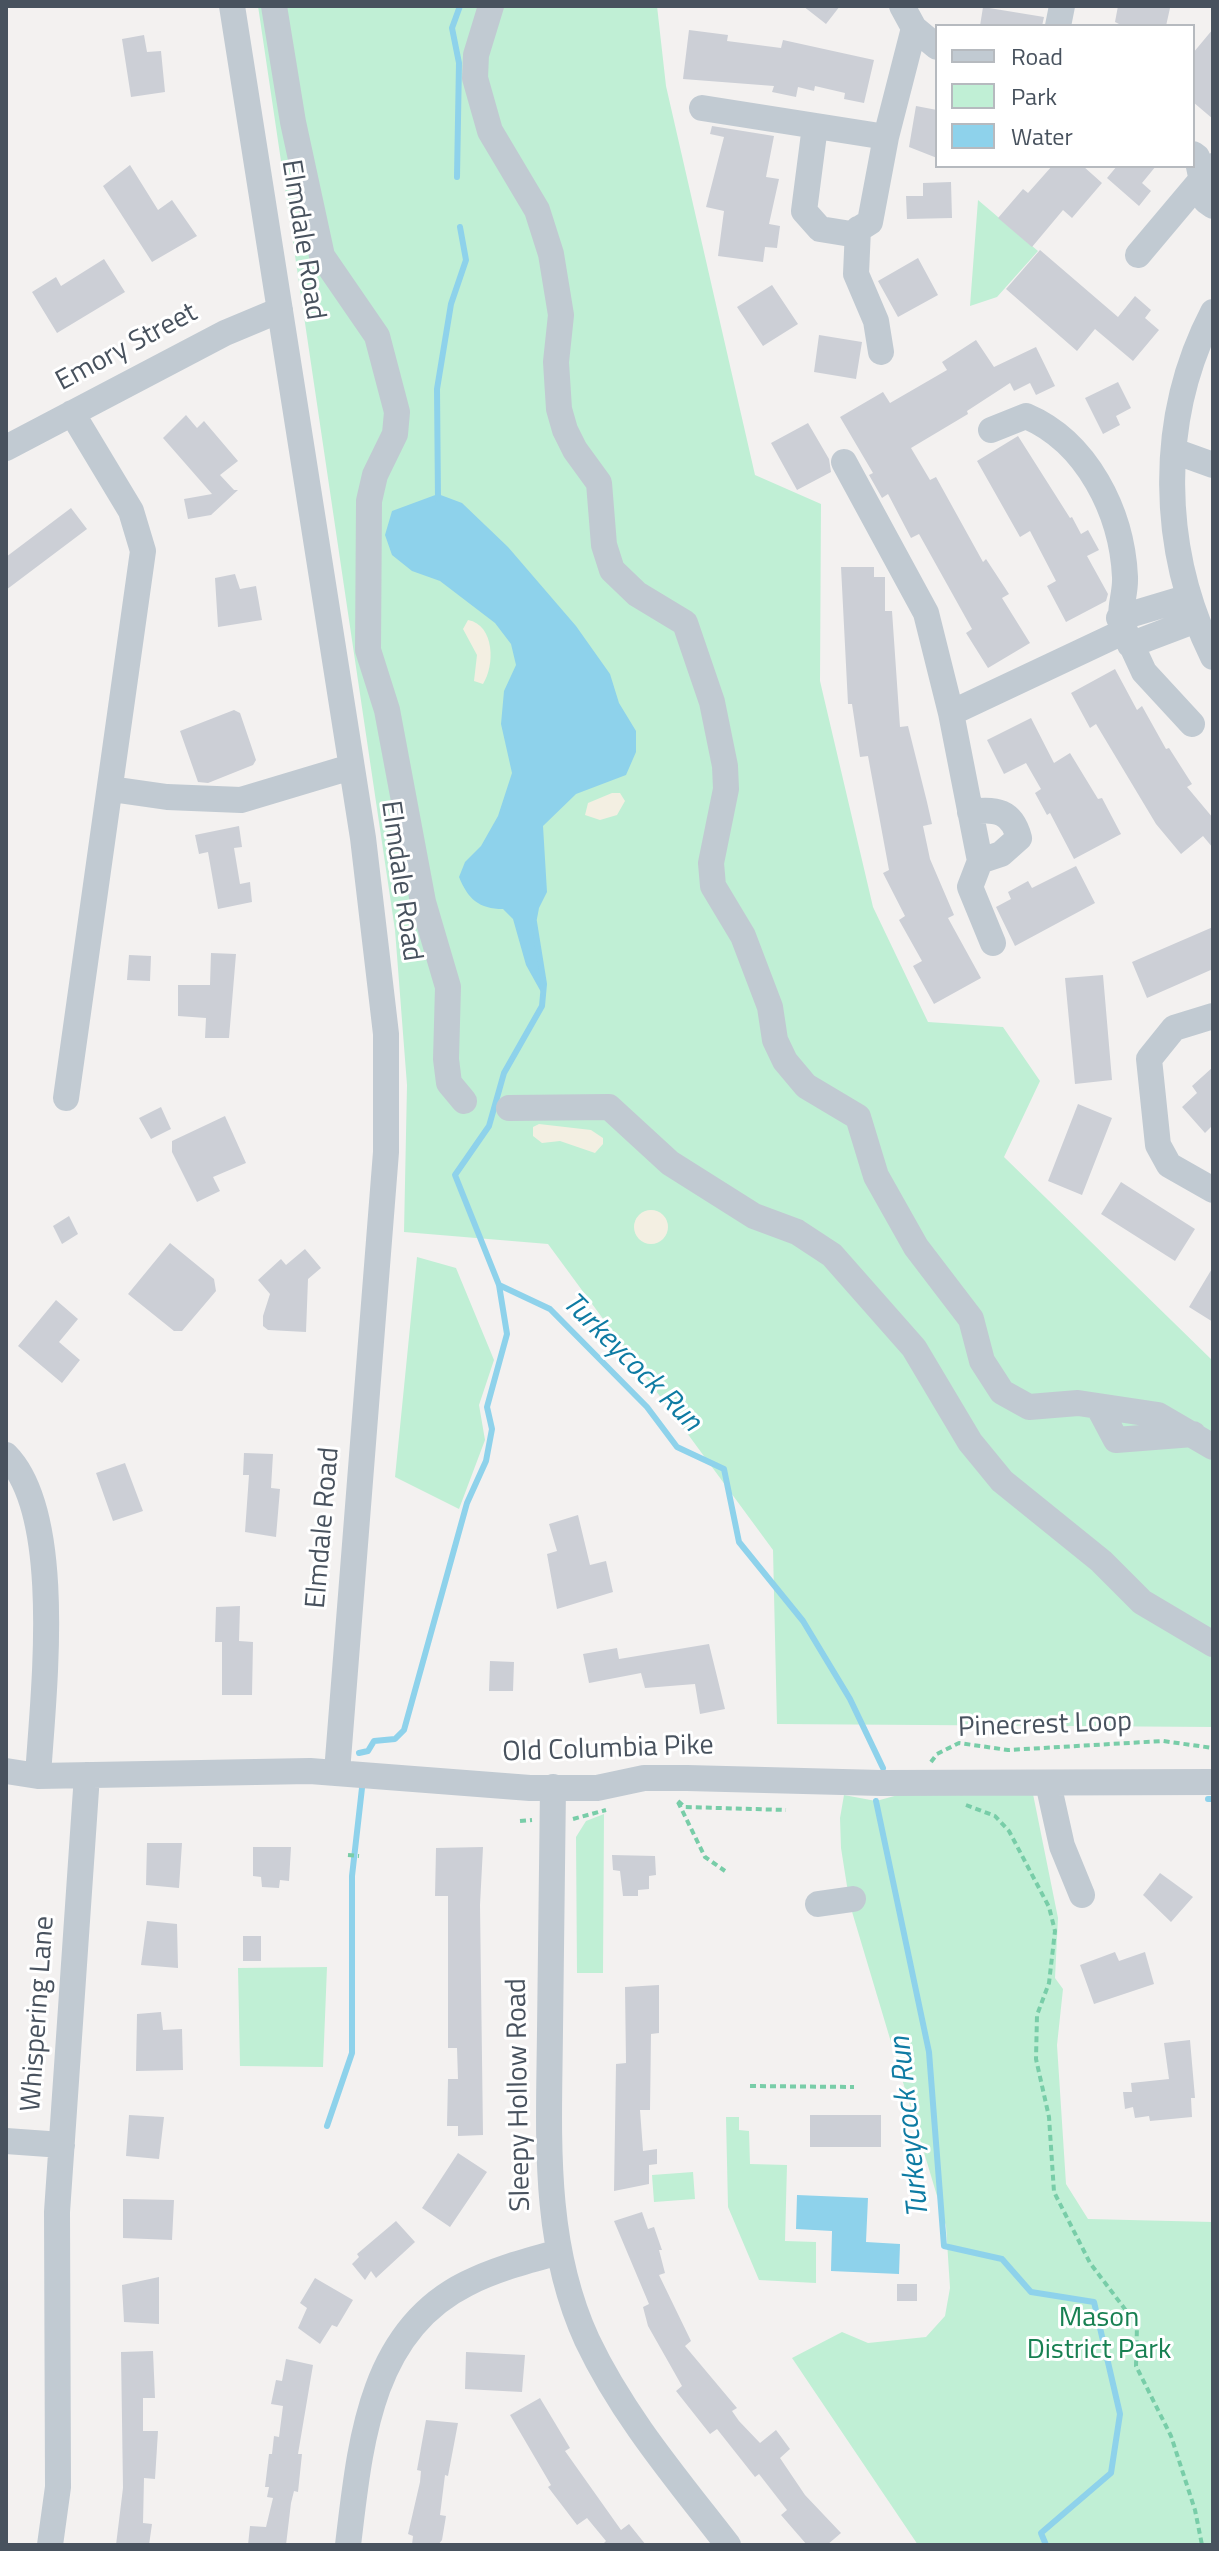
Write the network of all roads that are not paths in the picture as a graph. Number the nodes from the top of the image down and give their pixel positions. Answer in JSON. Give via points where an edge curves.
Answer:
{"nodes":[{"id":1,"x":232,"y":6,"type":"edge"},
{"id":2,"x":274,"y":6,"type":"edge"},
{"id":3,"x":491,"y":6,"type":"edge"},
{"id":4,"x":908,"y":17,"type":"edge"},
{"id":5,"x":935,"y":45,"type":"edge"},
{"id":6,"x":702,"y":108,"type":"dead end"},
{"id":7,"x":815,"y":126,"type":"junction"},
{"id":8,"x":886,"y":137,"type":"junction"},
{"id":9,"x":1195,"y":157,"type":"edge"},
{"id":10,"x":1209,"y":176,"type":"edge"},
{"id":11,"x":1213,"y":206,"type":"edge"},
{"id":12,"x":858,"y":229,"type":"junction"},
{"id":13,"x":1138,"y":255,"type":"dead end"},
{"id":14,"x":280,"y":310,"type":"junction"},
{"id":15,"x":1213,"y":312,"type":"edge"},
{"id":16,"x":881,"y":352,"type":"dead end"},
{"id":17,"x":72,"y":413,"type":"junction"},
{"id":18,"x":991,"y":430,"type":"dead end"},
{"id":19,"x":6,"y":448,"type":"edge"},
{"id":20,"x":1174,"y":451,"type":"junction"},
{"id":21,"x":844,"y":462,"type":"dead end"},
{"id":22,"x":1213,"y":465,"type":"edge"},
{"id":23,"x":1193,"y":609,"type":"junction"},
{"id":24,"x":1125,"y":631,"type":"junction"},
{"id":25,"x":1213,"y":657,"type":"edge"},
{"id":26,"x":951,"y":713,"type":"junction"},
{"id":27,"x":1192,"y":724,"type":"dead end"},
{"id":28,"x":351,"y":767,"type":"junction"},
{"id":29,"x":111,"y":789,"type":"junction"},
{"id":30,"x":970,"y":812,"type":"junction"},
{"id":31,"x":980,"y":861,"type":"junction"},
{"id":32,"x":993,"y":943,"type":"dead end"},
{"id":33,"x":1213,"y":1016,"type":"edge"},
{"id":34,"x":66,"y":1098,"type":"dead end"},
{"id":35,"x":464,"y":1101,"type":"dead end"},
{"id":36,"x":509,"y":1108,"type":"dead end"},
{"id":37,"x":1213,"y":1190,"type":"edge"},
{"id":38,"x":1203,"y":1440,"type":"edge"},
{"id":39,"x":6,"y":1455,"type":"edge"},
{"id":40,"x":1213,"y":1644,"type":"edge"},
{"id":41,"x":6,"y":1771,"type":"edge"},
{"id":42,"x":337,"y":1772,"type":"junction"},
{"id":43,"x":87,"y":1775,"type":"junction"},
{"id":44,"x":38,"y":1776,"type":"junction"},
{"id":45,"x":1213,"y":1782,"type":"edge"},
{"id":46,"x":1048,"y":1783,"type":"junction"},
{"id":47,"x":553,"y":1787,"type":"junction"},
{"id":48,"x":1082,"y":1895,"type":"dead end"},
{"id":49,"x":853,"y":1899,"type":"dead end"},
{"id":50,"x":818,"y":1904,"type":"dead end"},
{"id":51,"x":6,"y":2141,"type":"edge"},
{"id":52,"x":62,"y":2145,"type":"junction"},
{"id":53,"x":559,"y":2252,"type":"junction"},
{"id":54,"x":50,"y":2545,"type":"edge"},
{"id":55,"x":348,"y":2545,"type":"edge"},
{"id":56,"x":728,"y":2545,"type":"edge"}],
"edges":[{"from":1,"to":14,"type":"street","name":"Elmdale Road"},
{"from":2,"to":35,"type":"street","via":[[322,256],[377,336],[397,412],[395,434],[369,501],[368,650],[387,710],[423,902],[448,987],[449,1083]]},
{"from":3,"to":38,"type":"street","via":[[476,55],[475,78],[490,131],[537,210],[551,254],[561,315],[556,362],[562,419],[575,450],[599,483],[604,545],[612,570],[637,594],[685,623],[703,669],[725,766],[726,789],[711,863],[713,886],[743,936],[785,1061],[806,1086],[858,1117],[876,1176],[916,1247],[971,1319],[982,1361],[1002,1392],[1029,1407],[1068,1403],[1099,1408],[1116,1440]]},
{"from":4,"to":5,"type":"street"},
{"from":4,"to":8,"type":"street"},
{"from":6,"to":7,"type":"street"},
{"from":7,"to":8,"type":"street"},
{"from":7,"to":12,"type":"street","via":[[804,211],[820,229],[851,234]]},
{"from":8,"to":12,"type":"street","via":[[870,222]]},
{"from":9,"to":10,"type":"street"},
{"from":10,"to":11,"type":"street","via":[[1206,201]]},
{"from":10,"to":13,"type":"street"},
{"from":12,"to":16,"type":"street","via":[[856,274],[876,321]]},
{"from":14,"to":17,"type":"street","name":"Emory Street"},
{"from":14,"to":28,"type":"street","name":"Elmdale Road"},
{"from":15,"to":20,"type":"street","via":[[1189,369]]},
{"from":17,"to":19,"type":"street","name":"Emory Street"},
{"from":17,"to":29,"type":"street","via":[[131,511],[143,551]]},
{"from":18,"to":24,"type":"street","via":[[1026,416],[1052,427],[1096,480],[1123,545]]},
{"from":20,"to":22,"type":"street"},
{"from":20,"to":23,"type":"street","via":[[1172,507]]},
{"from":21,"to":26,"type":"street","via":[[926,613]]},
{"from":23,"to":24,"type":"street"},
{"from":23,"to":25,"type":"street"},
{"from":24,"to":26,"type":"street"},
{"from":24,"to":27,"type":"street","via":[[1144,672]]},
{"from":26,"to":30,"type":"street"},
{"from":28,"to":29,"type":"street","via":[[241,800]]},
{"from":28,"to":42,"type":"street","name":"Elmdale Road","via":[[380,962],[387,1112]]},
{"from":29,"to":34,"type":"street"},
{"from":30,"to":31,"type":"street"},
{"from":30,"to":31,"type":"street","via":[[1003,812],[1015,823],[1019,838],[1001,854]]},
{"from":31,"to":32,"type":"street","via":[[970,887]]},
{"from":33,"to":37,"type":"street","via":[[1174,1028],[1149,1059],[1158,1145],[1169,1165]]},
{"from":36,"to":40,"type":"street","via":[[609,1107],[670,1163],[754,1216],[797,1232],[832,1255],[914,1348],[970,1442],[1002,1481],[1101,1561],[1142,1602]]},
{"from":39,"to":44,"type":"street","via":[[28,1486],[42,1536]]},
{"from":41,"to":44,"type":"street","name":"Old Columbia Pike"},
{"from":42,"to":43,"type":"street","name":"Old Columbia Pike"},
{"from":42,"to":47,"type":"street","name":"Old Columbia Pike","via":[[459,1785]]},
{"from":43,"to":44,"type":"street","name":"Old Columbia Pike"},
{"from":43,"to":52,"type":"street","name":"Whispering Lane"},
{"from":45,"to":46,"type":"street","name":"Old Columbia Pike"},
{"from":46,"to":47,"type":"street","name":"Old Columbia Pike","via":[[951,1791],[658,1778],[597,1788]]},
{"from":46,"to":48,"type":"street","via":[[1062,1846]]},
{"from":47,"to":53,"type":"street","name":"Sleepy Hollow Road","via":[[548,2169]]},
{"from":49,"to":50,"type":"street"},
{"from":51,"to":52,"type":"street"},
{"from":52,"to":54,"type":"street","name":"Whispering Lane","via":[[57,2212],[58,2487]]},
{"from":53,"to":55,"type":"street","via":[[463,2285],[432,2305],[393,2351],[369,2411]]},
{"from":53,"to":56,"type":"street","name":"Sleepy Hollow Road","via":[[586,2338],[609,2384]]}]}
